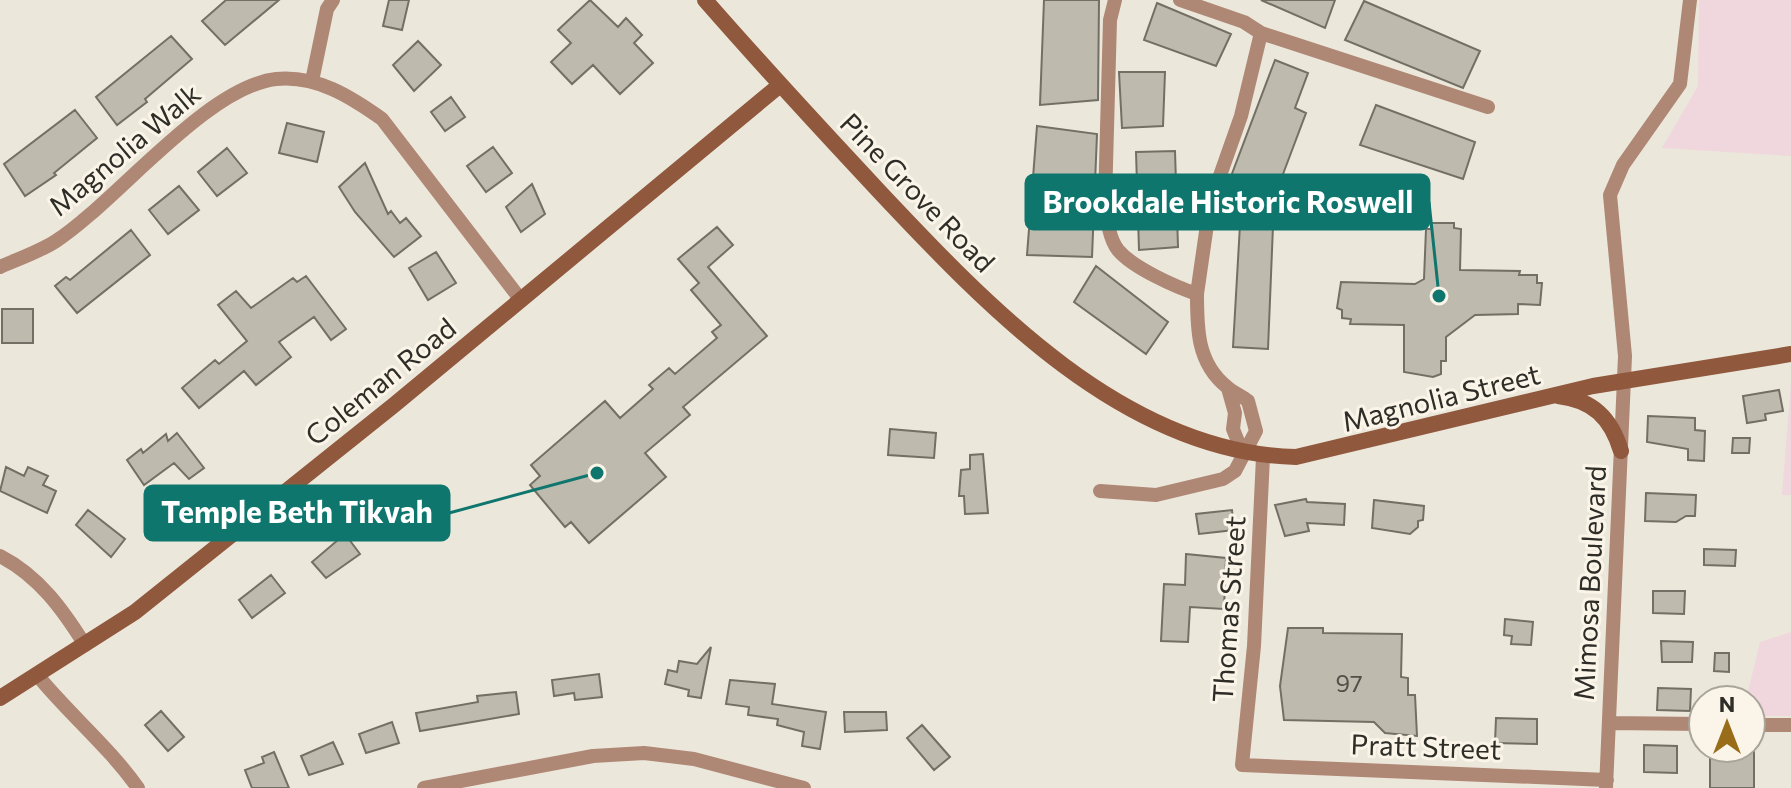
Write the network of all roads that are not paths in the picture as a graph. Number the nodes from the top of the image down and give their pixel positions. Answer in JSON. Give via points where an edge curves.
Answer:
{"nodes":[{"id":1,"x":333,"y":0,"type":"edge"},
{"id":2,"x":705,"y":0,"type":"edge"},
{"id":3,"x":1115,"y":0,"type":"edge"},
{"id":4,"x":1180,"y":0,"type":"edge"},
{"id":5,"x":1690,"y":0,"type":"edge"},
{"id":6,"x":1261,"y":33,"type":"junction"},
{"id":7,"x":312,"y":81,"type":"junction"},
{"id":8,"x":780,"y":85,"type":"junction"},
{"id":9,"x":1488,"y":107,"type":"dead end"},
{"id":10,"x":0,"y":267,"type":"edge"},
{"id":11,"x":1197,"y":294,"type":"junction"},
{"id":12,"x":521,"y":300,"type":"junction"},
{"id":13,"x":1791,"y":354,"type":"edge"},
{"id":14,"x":1625,"y":380,"type":"junction"},
{"id":15,"x":1228,"y":388,"type":"junction"},
{"id":16,"x":1552,"y":395,"type":"junction"},
{"id":17,"x":1113,"y":398,"type":"joint"},
{"id":18,"x":1621,"y":451,"type":"junction"},
{"id":19,"x":1243,"y":454,"type":"junction"},
{"id":20,"x":1263,"y":457,"type":"junction"},
{"id":21,"x":1100,"y":491,"type":"dead end"},
{"id":22,"x":0,"y":556,"type":"edge"},
{"id":23,"x":85,"y":645,"type":"junction"},
{"id":24,"x":38,"y":676,"type":"junction"},
{"id":25,"x":0,"y":698,"type":"edge"},
{"id":26,"x":1609,"y":723,"type":"junction"},
{"id":27,"x":1687,"y":724,"type":"edge"},
{"id":28,"x":1767,"y":725,"type":"edge"},
{"id":29,"x":1791,"y":725,"type":"edge"},
{"id":30,"x":1242,"y":765,"type":"joint"},
{"id":31,"x":1607,"y":784,"type":"edge"},
{"id":32,"x":138,"y":788,"type":"edge"},
{"id":33,"x":424,"y":788,"type":"edge"},
{"id":34,"x":804,"y":788,"type":"edge"}],
"edges":[{"from":1,"to":7,"type":"street"},
{"from":2,"to":8,"type":"main road","name":"Pine Grove Road"},
{"from":3,"to":11,"type":"street","via":[[1110,20],[1108,227],[1118,251],[1172,286]]},
{"from":4,"to":6,"type":"street"},
{"from":5,"to":14,"type":"street","name":"Mimosa Boulevard","via":[[1680,84],[1623,165],[1610,195]]},
{"from":6,"to":9,"type":"street"},
{"from":6,"to":11,"type":"street","via":[[1241,116],[1210,204]]},
{"from":7,"to":10,"type":"street","name":"Magnolia Walk","via":[[275,79],[226,97],[55,241]]},
{"from":7,"to":12,"type":"street","name":"Magnolia Walk","via":[[353,98],[382,119]]},
{"from":8,"to":12,"type":"main road","name":"Coleman Road"},
{"from":8,"to":17,"type":"main road","name":"Pine Grove Road","via":[[974,290]]},
{"from":11,"to":15,"type":"street","via":[[1197,338]]},
{"from":12,"to":23,"type":"main road","name":"Coleman Road","via":[[135,612]]},
{"from":13,"to":14,"type":"main road","name":"Magnolia Street"},
{"from":14,"to":16,"type":"main road","name":"Magnolia Street"},
{"from":14,"to":18,"type":"street","name":"Mimosa Boulevard"},
{"from":15,"to":19,"type":"street","via":[[1233,429]]},
{"from":15,"to":19,"type":"street","via":[[1248,401],[1256,421],[1255,438]]},
{"from":16,"to":18,"type":"main road","via":[[1584,401],[1600,412]]},
{"from":16,"to":20,"type":"main road","name":"Magnolia Street","via":[[1330,452]]},
{"from":17,"to":19,"type":"main road","name":"Magnolia Street","via":[[1184,436]]},
{"from":18,"to":26,"type":"street","name":"Mimosa Boulevard"},
{"from":19,"to":20,"type":"main road","name":"Magnolia Street"},
{"from":19,"to":21,"type":"street","via":[[1235,471],[1223,479],[1156,495]]},
{"from":20,"to":30,"type":"street","name":"Thomas Street"},
{"from":22,"to":23,"type":"street","via":[[40,585]]},
{"from":23,"to":24,"type":"main road","name":"Coleman Road"},
{"from":24,"to":25,"type":"main road","name":"Coleman Road"},
{"from":24,"to":32,"type":"street","via":[[119,760]]},
{"from":26,"to":27,"type":"street"},
{"from":26,"to":31,"type":"street","name":"Mimosa Boulevard"},
{"from":28,"to":29,"type":"street"},
{"from":30,"to":31,"type":"street","name":"Pratt Street"},
{"from":33,"to":34,"type":"street","via":[[593,756],[644,753],[694,759]]}]}
